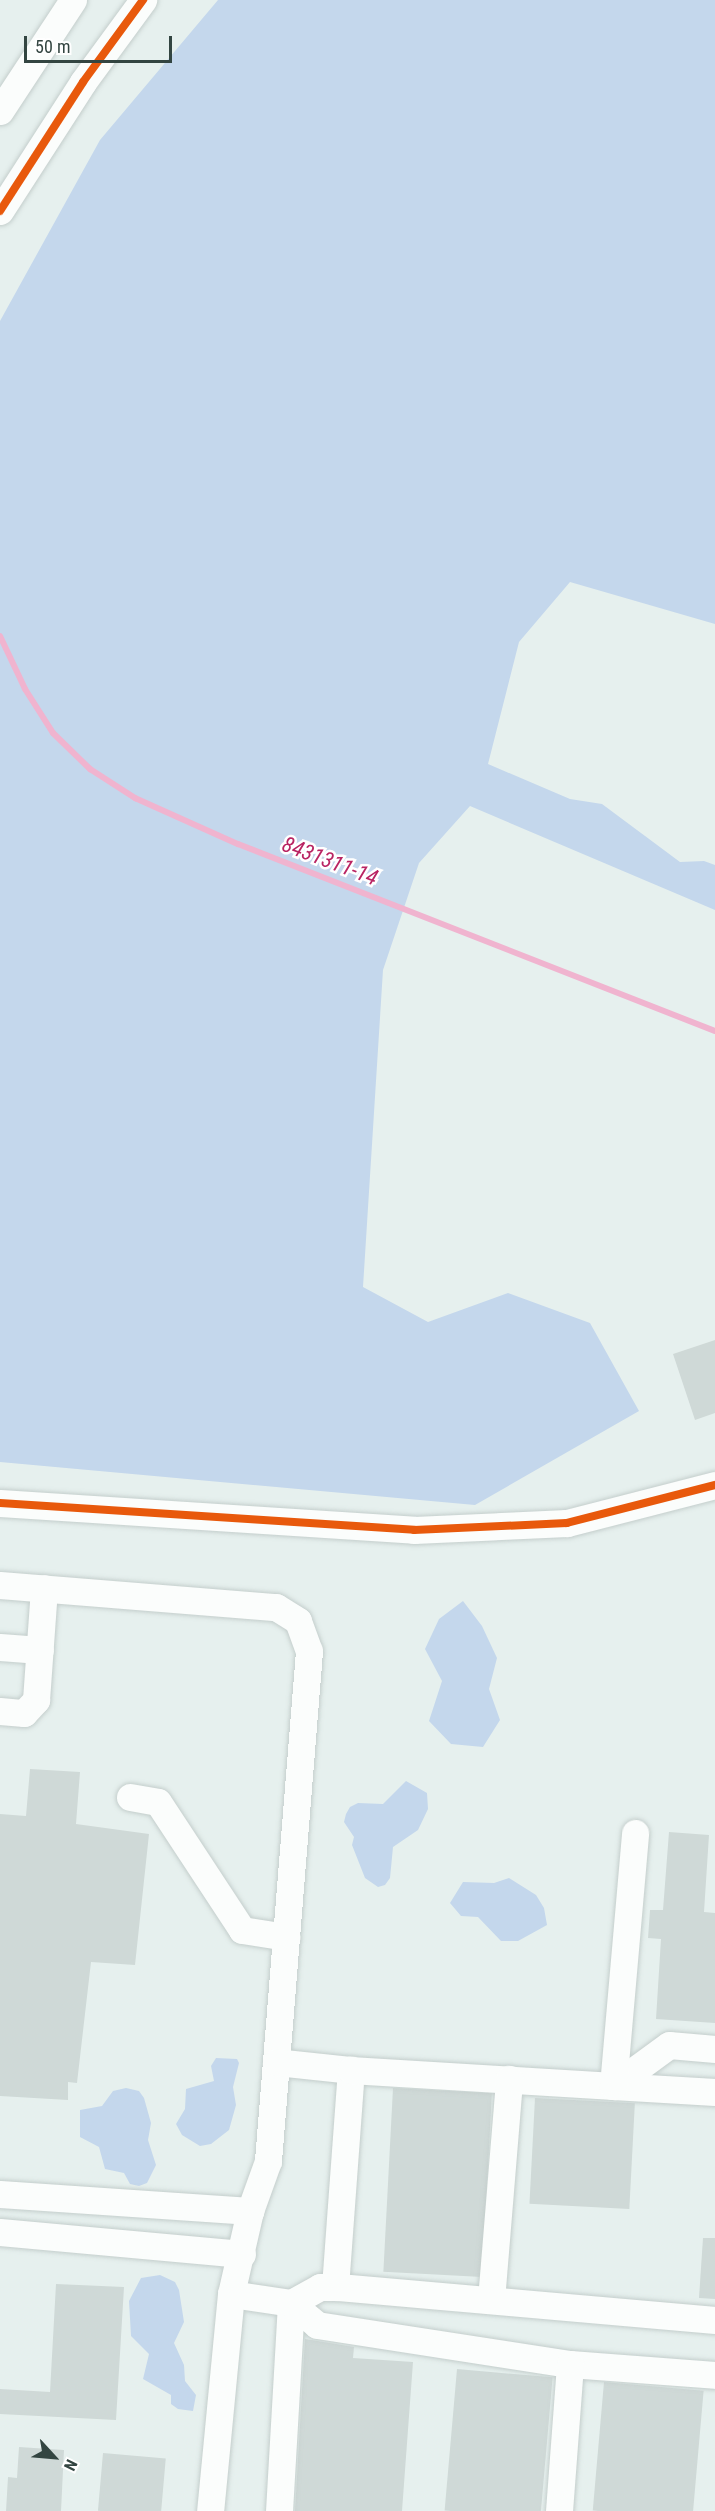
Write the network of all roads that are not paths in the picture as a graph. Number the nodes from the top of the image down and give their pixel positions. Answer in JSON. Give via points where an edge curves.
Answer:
{"nodes":[{"id":1,"x":73,"y":0,"type":"edge"},
{"id":2,"x":143,"y":0,"type":"edge"},
{"id":3,"x":0,"y":111,"type":"edge"},
{"id":4,"x":0,"y":211,"type":"edge"},
{"id":5,"x":715,"y":1485,"type":"edge"},
{"id":6,"x":0,"y":1503,"type":"edge"},
{"id":7,"x":0,"y":1584,"type":"edge"},
{"id":8,"x":44,"y":1588,"type":"junction"},
{"id":9,"x":0,"y":1647,"type":"edge"},
{"id":10,"x":40,"y":1650,"type":"junction"},
{"id":11,"x":0,"y":1711,"type":"edge"},
{"id":12,"x":130,"y":1797,"type":"dead end"},
{"id":13,"x":634,"y":1833,"type":"dead end"},
{"id":14,"x":286,"y":1937,"type":"junction"},
{"id":15,"x":715,"y":2049,"type":"edge"},
{"id":16,"x":276,"y":2062,"type":"junction"},
{"id":17,"x":351,"y":2070,"type":"junction"},
{"id":18,"x":508,"y":2079,"type":"junction"},
{"id":19,"x":613,"y":2086,"type":"junction"},
{"id":20,"x":715,"y":2092,"type":"edge"},
{"id":21,"x":0,"y":2194,"type":"edge"},
{"id":22,"x":250,"y":2211,"type":"junction"},
{"id":23,"x":0,"y":2232,"type":"edge"},
{"id":24,"x":242,"y":2253,"type":"junction"},
{"id":25,"x":335,"y":2287,"type":"junction"},
{"id":26,"x":231,"y":2294,"type":"junction"},
{"id":27,"x":491,"y":2301,"type":"junction"},
{"id":28,"x":291,"y":2302,"type":"junction"},
{"id":29,"x":715,"y":2320,"type":"edge"},
{"id":30,"x":570,"y":2364,"type":"junction"},
{"id":31,"x":715,"y":2375,"type":"edge"},
{"id":32,"x":210,"y":2511,"type":"edge"},
{"id":33,"x":279,"y":2511,"type":"edge"},
{"id":34,"x":559,"y":2511,"type":"edge"}],
"edges":[{"from":1,"to":3,"type":"street"},
{"from":2,"to":4,"type":"street","via":[[76,92]]},
{"from":5,"to":6,"type":"street","via":[[567,1523],[414,1530]]},
{"from":7,"to":8,"type":"street"},
{"from":8,"to":10,"type":"street"},
{"from":8,"to":14,"type":"street","via":[[276,1607],[298,1622],[309,1651]]},
{"from":9,"to":10,"type":"street"},
{"from":10,"to":11,"type":"street","via":[[36,1700],[24,1713]]},
{"from":12,"to":14,"type":"street","via":[[158,1802],[242,1930]]},
{"from":13,"to":19,"type":"street"},
{"from":14,"to":16,"type":"street"},
{"from":15,"to":19,"type":"street","via":[[669,2045]]},
{"from":16,"to":17,"type":"street"},
{"from":16,"to":22,"type":"street","via":[[268,2161]]},
{"from":17,"to":18,"type":"street"},
{"from":17,"to":25,"type":"street"},
{"from":18,"to":19,"type":"street"},
{"from":18,"to":27,"type":"street"},
{"from":19,"to":20,"type":"street"},
{"from":21,"to":22,"type":"street"},
{"from":22,"to":24,"type":"street"},
{"from":23,"to":24,"type":"street"},
{"from":24,"to":26,"type":"street"},
{"from":25,"to":27,"type":"street"},
{"from":25,"to":28,"type":"street","via":[[320,2287]]},
{"from":26,"to":28,"type":"street"},
{"from":26,"to":32,"type":"street"},
{"from":27,"to":29,"type":"street"},
{"from":28,"to":30,"type":"street","via":[[317,2325]]},
{"from":28,"to":33,"type":"street"},
{"from":30,"to":31,"type":"street"},
{"from":30,"to":34,"type":"street"}]}
